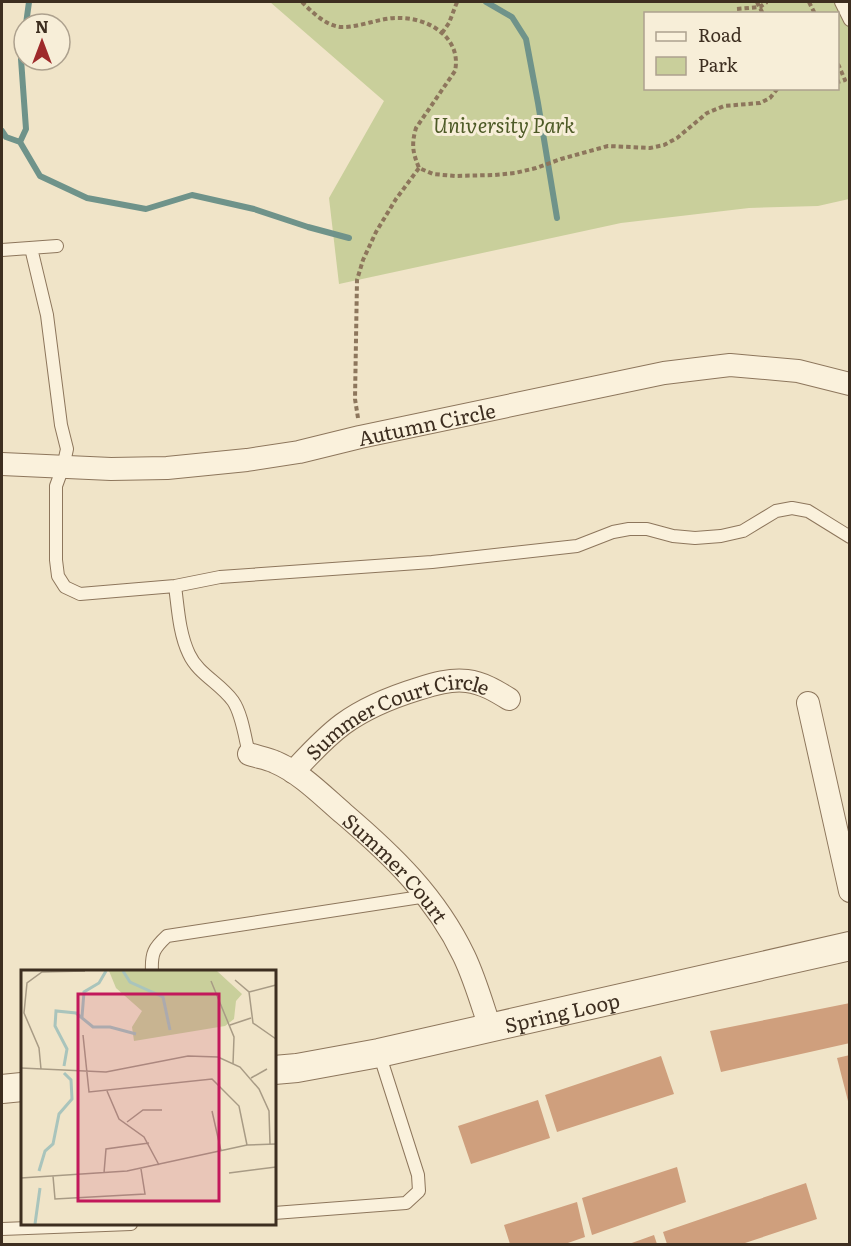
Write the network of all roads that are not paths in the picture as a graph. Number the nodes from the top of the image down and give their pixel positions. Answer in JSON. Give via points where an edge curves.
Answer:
{"nodes":[{"id":1,"x":841,"y":2,"type":"edge"},
{"id":2,"x":849,"y":20,"type":"edge"},
{"id":3,"x":57,"y":246,"type":"dead end"},
{"id":4,"x":31,"y":248,"type":"junction"},
{"id":5,"x":2,"y":250,"type":"edge"},
{"id":6,"x":849,"y":384,"type":"edge"},
{"id":7,"x":2,"y":464,"type":"edge"},
{"id":8,"x":63,"y":467,"type":"junction"},
{"id":9,"x":849,"y":537,"type":"edge"},
{"id":10,"x":175,"y":586,"type":"junction"},
{"id":11,"x":509,"y":699,"type":"dead end"},
{"id":12,"x":808,"y":703,"type":"dead end"},
{"id":13,"x":249,"y":754,"type":"joint"},
{"id":14,"x":293,"y":772,"type":"junction"},
{"id":15,"x":849,"y":891,"type":"edge"},
{"id":16,"x":427,"y":896,"type":"junction"},
{"id":17,"x":849,"y":946,"type":"edge"},
{"id":18,"x":152,"y":970,"type":"edge"},
{"id":19,"x":490,"y":1028,"type":"junction"},
{"id":20,"x":379,"y":1053,"type":"junction"},
{"id":21,"x":276,"y":1070,"type":"edge"},
{"id":22,"x":21,"y":1087,"type":"edge"},
{"id":23,"x":2,"y":1089,"type":"edge"},
{"id":24,"x":276,"y":1213,"type":"edge"},
{"id":25,"x":105,"y":1225,"type":"edge"},
{"id":26,"x":2,"y":1229,"type":"edge"}],
"edges":[{"from":1,"to":2,"type":"lane"},
{"from":3,"to":4,"type":"lane"},
{"from":4,"to":5,"type":"lane"},
{"from":4,"to":8,"type":"lane","via":[[47,315],[67,449]]},
{"from":6,"to":8,"type":"street","name":"Autumn Circle","via":[[798,371],[719,366],[664,373],[299,452],[167,468]]},
{"from":7,"to":8,"type":"street","name":"Autumn Circle"},
{"from":8,"to":10,"type":"lane","via":[[56,486],[56,560],[58,576],[65,587],[80,594]]},
{"from":9,"to":10,"type":"lane","via":[[808,511],[792,508],[776,511],[743,531],[721,536],[695,538],[629,529],[577,546],[432,562],[220,577]]},
{"from":10,"to":13,"type":"lane","via":[[189,654],[237,708]]},
{"from":11,"to":14,"type":"street","name":"Summer Court Circle","via":[[470,681],[454,680],[393,697],[344,723]]},
{"from":12,"to":15,"type":"street"},
{"from":13,"to":14,"type":"street","name":"Summer Court"},
{"from":14,"to":16,"type":"street","name":"Summer Court","via":[[370,836]]},
{"from":16,"to":18,"type":"lane","via":[[167,936],[154,948]]},
{"from":16,"to":19,"type":"street","name":"Summer Court","via":[[463,955]]},
{"from":17,"to":19,"type":"street","name":"Spring Loop"},
{"from":19,"to":20,"type":"street","name":"Spring Loop"},
{"from":20,"to":21,"type":"street","name":"Spring Loop"},
{"from":20,"to":24,"type":"lane","via":[[418,1175],[419,1191],[406,1203]]},
{"from":22,"to":23,"type":"street"},
{"from":25,"to":26,"type":"lane"}]}
